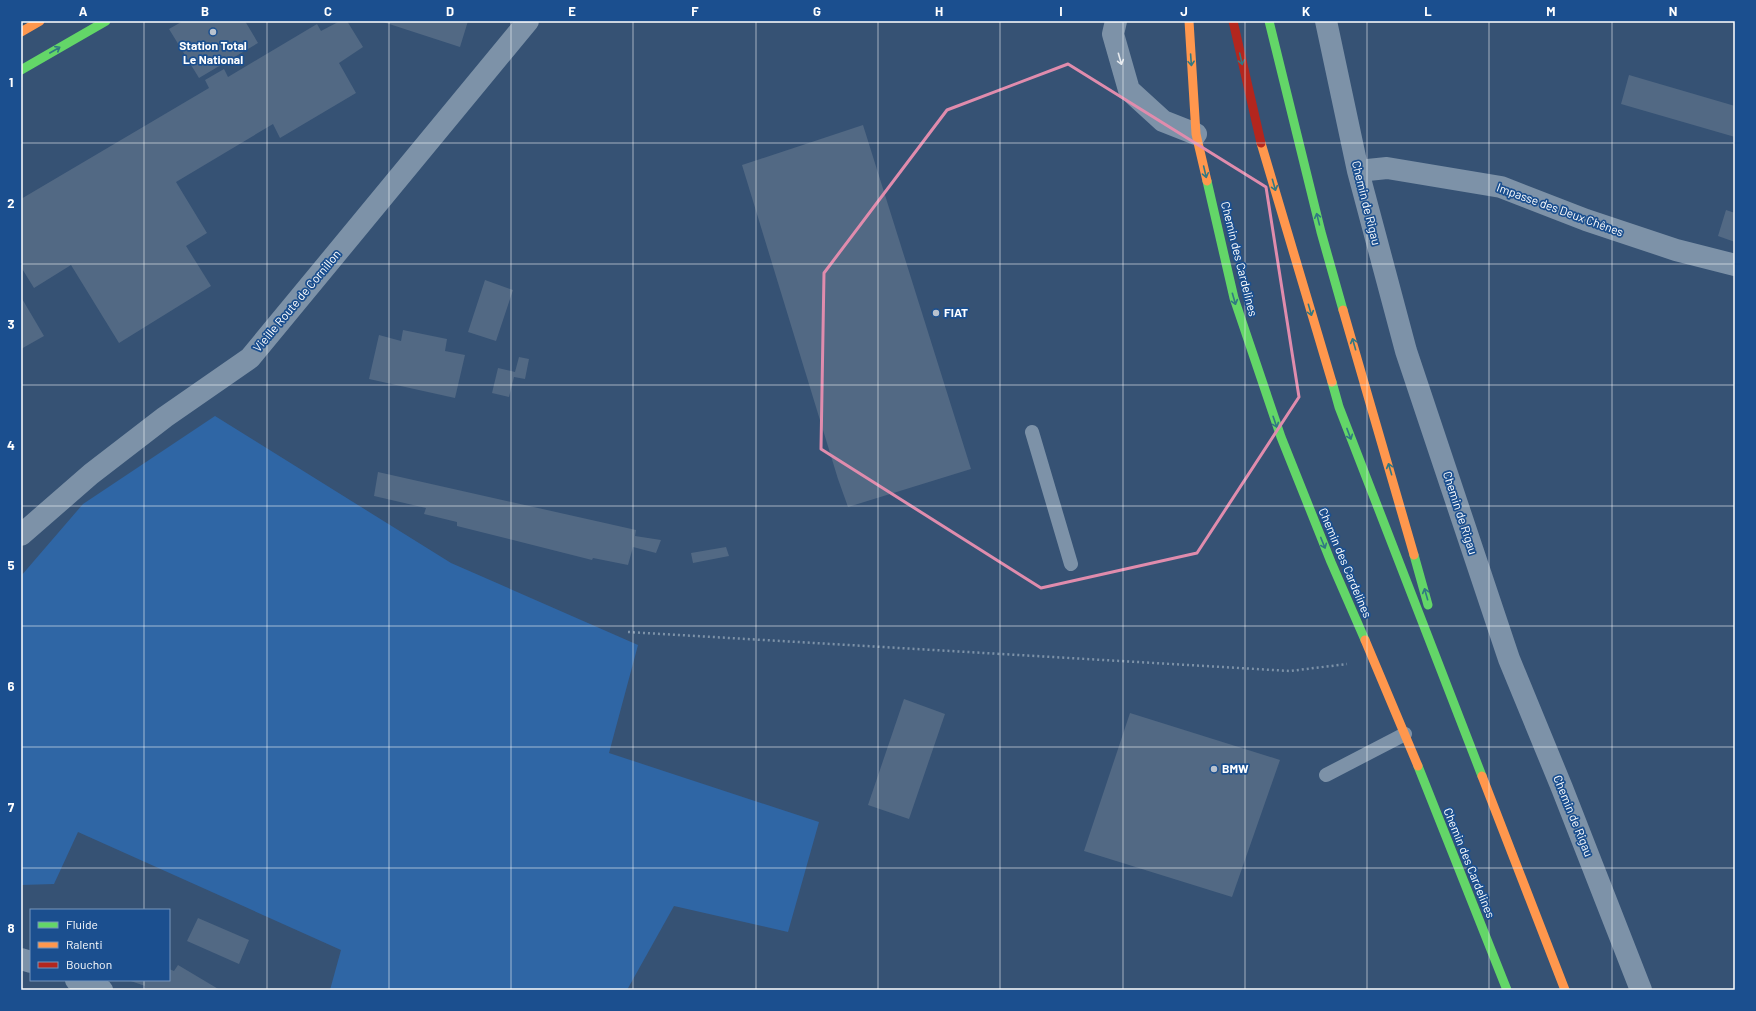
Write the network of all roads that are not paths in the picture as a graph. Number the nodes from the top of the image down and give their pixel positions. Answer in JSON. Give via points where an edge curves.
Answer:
{"nodes":[{"id":1,"x":40,"y":21,"type":"edge"},
{"id":2,"x":106,"y":21,"type":"edge"},
{"id":3,"x":528,"y":21,"type":"edge"},
{"id":4,"x":1116,"y":21,"type":"edge"},
{"id":5,"x":1189,"y":21,"type":"edge"},
{"id":6,"x":1233,"y":21,"type":"edge"},
{"id":7,"x":1269,"y":21,"type":"edge"},
{"id":8,"x":1326,"y":21,"type":"edge"},
{"id":9,"x":21,"y":32,"type":"edge"},
{"id":10,"x":21,"y":70,"type":"edge"},
{"id":11,"x":1196,"y":134,"type":"junction"},
{"id":12,"x":1358,"y":171,"type":"junction"},
{"id":13,"x":1735,"y":265,"type":"edge"},
{"id":14,"x":1032,"y":432,"type":"dead end"},
{"id":15,"x":21,"y":535,"type":"edge"},
{"id":16,"x":1071,"y":564,"type":"dead end"},
{"id":17,"x":1431,"y":646,"type":"junction"},
{"id":18,"x":1405,"y":734,"type":"junction"},
{"id":19,"x":1326,"y":775,"type":"dead end"},
{"id":20,"x":79,"y":981,"type":"edge"},
{"id":21,"x":102,"y":990,"type":"edge"},
{"id":22,"x":1507,"y":990,"type":"edge"},
{"id":23,"x":1565,"y":990,"type":"edge"},
{"id":24,"x":1641,"y":990,"type":"edge"}],
"edges":[{"from":1,"to":9,"type":"main road"},
{"from":10,"to":2,"type":"main road","one_way":true},
{"from":3,"to":15,"type":"street","name":"Vieille Route de Cornillon","via":[[250,358],[90,474]]},
{"from":4,"to":11,"type":"street","one_way":true,"via":[[1113,34],[1129,90],[1163,121]]},
{"from":5,"to":11,"type":"main road","name":"Chemin des Cardelines","one_way":true},
{"from":6,"to":17,"type":"main road","one_way":true,"via":[[1257,128],[1339,406]]},
{"from":17,"to":7,"type":"main road","one_way":true,"via":[[1428,602],[1321,232]]},
{"from":8,"to":12,"type":"street","name":"Chemin de Rigau"},
{"from":11,"to":18,"type":"main road","name":"Chemin des Cardelines","one_way":true,"via":[[1234,298],[1281,437],[1331,562]]},
{"from":12,"to":13,"type":"street","name":"Impasse des Deux Chênes","via":[[1387,168],[1501,187],[1586,220],[1676,250]]},
{"from":12,"to":24,"type":"street","name":"Chemin de Rigau","via":[[1406,351],[1509,659]]},
{"from":14,"to":16,"type":"lane"},
{"from":17,"to":23,"type":"main road"},
{"from":18,"to":19,"type":"lane"},
{"from":18,"to":22,"type":"main road","name":"Chemin des Cardelines"},
{"from":20,"to":21,"type":"street"}]}
